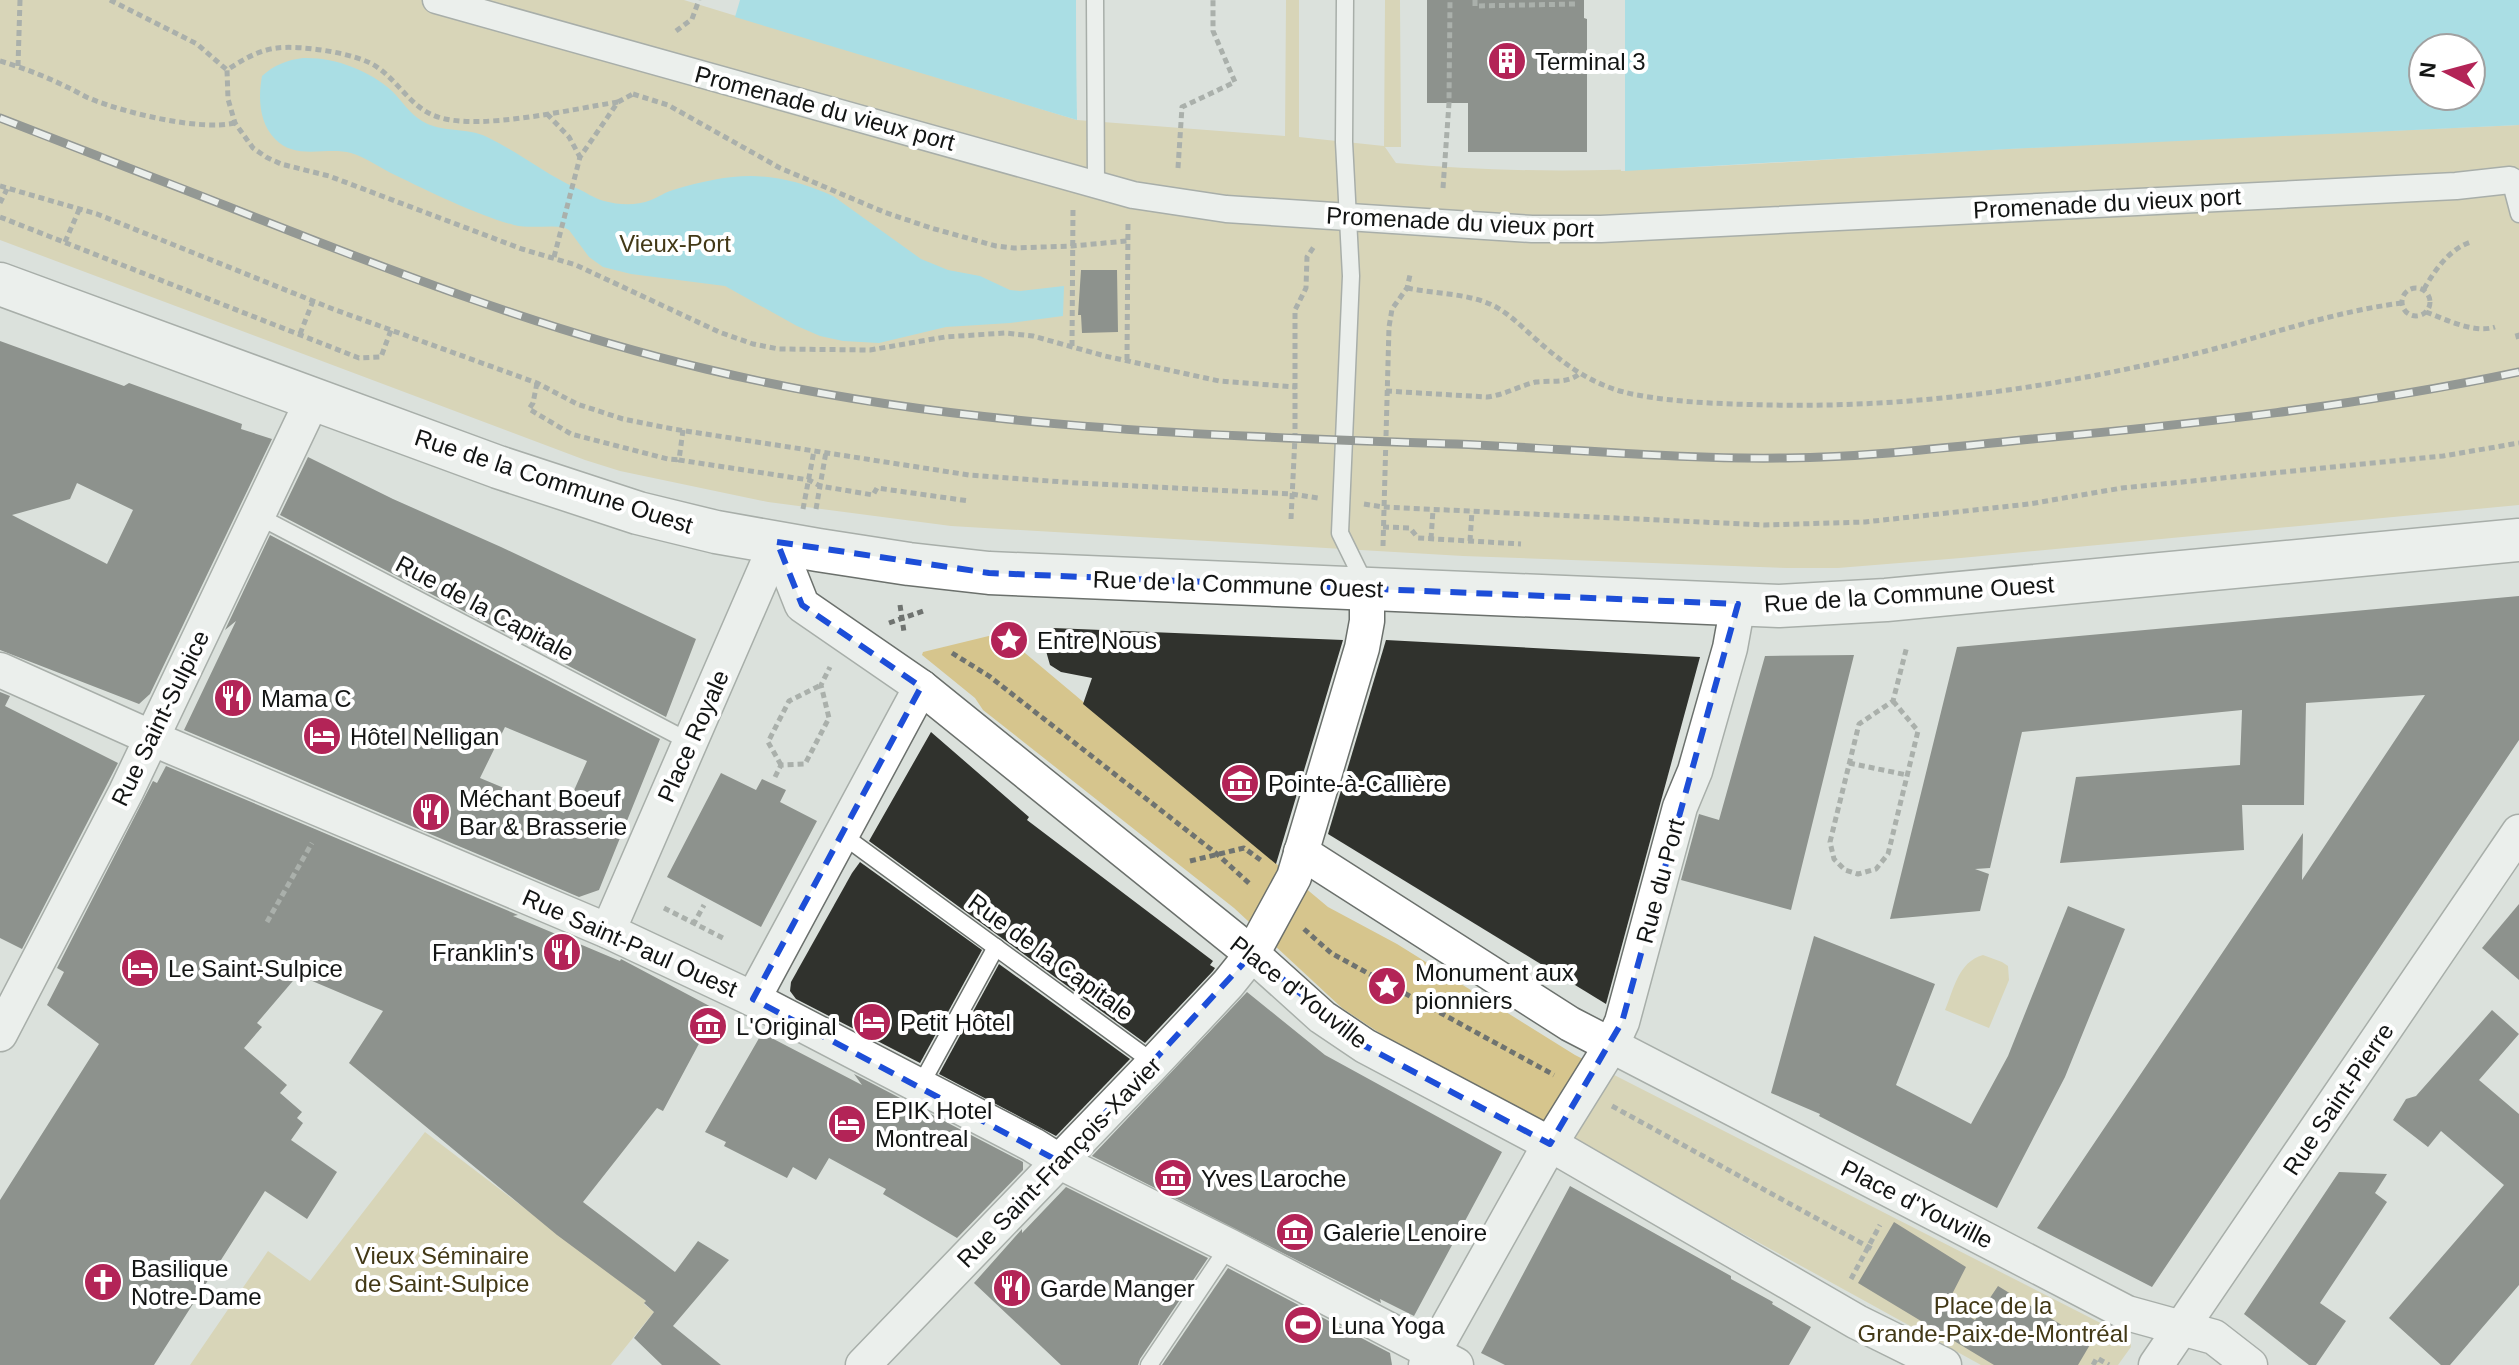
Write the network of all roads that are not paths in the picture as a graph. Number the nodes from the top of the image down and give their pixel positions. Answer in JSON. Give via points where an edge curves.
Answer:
{"nodes":[{"id":1,"x":436,"y":0,"type":"edge"},
{"id":2,"x":1095,"y":0,"type":"edge"},
{"id":3,"x":1345,"y":0,"type":"edge"},
{"id":4,"x":2510,"y":180,"type":"joint"},
{"id":5,"x":1096,"y":184,"type":"junction"},
{"id":6,"x":2519,"y":214,"type":"edge"},
{"id":7,"x":1349,"y":217,"type":"junction"},
{"id":8,"x":0,"y":284,"type":"edge"},
{"id":9,"x":313,"y":399,"type":"junction"},
{"id":10,"x":258,"y":516,"type":"junction"},
{"id":11,"x":2519,"y":540,"type":"edge"},
{"id":12,"x":777,"y":542,"type":"junction"},
{"id":13,"x":1367,"y":589,"type":"junction"},
{"id":14,"x":1738,"y":604,"type":"junction"},
{"id":15,"x":0,"y":670,"type":"edge"},
{"id":16,"x":921,"y":687,"type":"junction"},
{"id":17,"x":152,"y":737,"type":"junction"},
{"id":18,"x":690,"y":742,"type":"junction"},
{"id":19,"x":2519,"y":832,"type":"edge"},
{"id":20,"x":841,"y":834,"type":"junction"},
{"id":21,"x":1287,"y":861,"type":"junction"},
{"id":22,"x":608,"y":931,"type":"junction"},
{"id":23,"x":996,"y":947,"type":"junction"},
{"id":24,"x":1252,"y":954,"type":"junction"},
{"id":25,"x":9,"y":995,"type":"edge"},
{"id":26,"x":753,"y":999,"type":"junction"},
{"id":27,"x":0,"y":1034,"type":"edge"},
{"id":28,"x":1611,"y":1046,"type":"junction"},
{"id":29,"x":1154,"y":1063,"type":"junction"},
{"id":30,"x":920,"y":1086,"type":"junction"},
{"id":31,"x":1550,"y":1144,"type":"junction"},
{"id":32,"x":1060,"y":1162,"type":"junction"},
{"id":33,"x":1229,"y":1246,"type":"junction"},
{"id":34,"x":2181,"y":1328,"type":"junction"},
{"id":35,"x":1438,"y":1361,"type":"edge"},
{"id":36,"x":863,"y":1365,"type":"edge"},
{"id":37,"x":1149,"y":1365,"type":"edge"},
{"id":38,"x":1944,"y":1365,"type":"edge"},
{"id":39,"x":2156,"y":1365,"type":"edge"},
{"id":40,"x":2250,"y":1365,"type":"edge"}],
"edges":[{"from":1,"to":5,"type":"street","name":"Promenade du vieux port"},
{"from":2,"to":5,"type":"lane"},
{"from":3,"to":7,"type":"lane"},
{"from":4,"to":6,"type":"lane"},
{"from":4,"to":7,"type":"street","name":"Promenade du vieux port","via":[[1601,229]]},
{"from":5,"to":7,"type":"street","name":"Promenade du vieux port","via":[[1226,209]]},
{"from":7,"to":13,"type":"lane","via":[[1340,533]]},
{"from":8,"to":9,"type":"street","name":"Rue de la Commune Ouest"},
{"from":9,"to":10,"type":"street","name":"Rue Saint-Sulpice"},
{"from":9,"to":12,"type":"street","name":"Rue de la Commune Ouest","via":[[638,513]]},
{"from":10,"to":17,"type":"street","name":"Rue Saint-Sulpice"},
{"from":10,"to":18,"type":"lane","name":"Rue de la Capitale"},
{"from":11,"to":14,"type":"street","name":"Rue de la Commune Ouest","via":[[1862,602]]},
{"from":12,"to":13,"type":"street","name":"Rue de la Commune Ouest","via":[[989,573]]},
{"from":12,"to":16,"type":"street","name":"Place d'Youville","via":[[802,605]]},
{"from":12,"to":18,"type":"street","name":"Place Royale"},
{"from":13,"to":14,"type":"street","name":"Rue de la Commune Ouest"},
{"from":13,"to":21,"type":"street","name":"Rue Saint-François-Xavier","via":[[1362,648]]},
{"from":14,"to":28,"type":"street","name":"Rue du Port","via":[[1695,771]]},
{"from":15,"to":17,"type":"street","name":"Rue Saint-Paul Ouest"},
{"from":16,"to":20,"type":"street"},
{"from":16,"to":24,"type":"street","name":"Place d'Youville"},
{"from":17,"to":22,"type":"street","name":"Rue Saint-Paul Ouest"},
{"from":17,"to":25,"type":"street","name":"Rue Saint-Sulpice"},
{"from":18,"to":22,"type":"street","name":"Place Royale"},
{"from":19,"to":34,"type":"street","name":"Rue Saint-Pierre"},
{"from":20,"to":23,"type":"lane","name":"Rue de la Capitale"},
{"from":20,"to":26,"type":"street"},
{"from":21,"to":24,"type":"street","name":"Rue Saint-François-Xavier","via":[[1294,877]]},
{"from":21,"to":28,"type":"street","name":"Place d'Youville"},
{"from":22,"to":26,"type":"street","name":"Rue Saint-Paul Ouest"},
{"from":23,"to":29,"type":"lane","name":"Rue de la Capitale"},
{"from":23,"to":30,"type":"lane"},
{"from":24,"to":29,"type":"street","name":"Rue Saint-François-Xavier"},
{"from":24,"to":31,"type":"street","name":"Place d'Youville","via":[[1322,1017],[1365,1046]]},
{"from":25,"to":27,"type":"street","name":"Rue Saint-Sulpice"},
{"from":26,"to":30,"type":"street","name":"Rue Saint-Paul Ouest"},
{"from":28,"to":31,"type":"street","name":"Rue du Port"},
{"from":28,"to":34,"type":"street","name":"Place d'Youville","via":[[2127,1313]]},
{"from":29,"to":32,"type":"street","name":"Rue Saint-François-Xavier"},
{"from":30,"to":32,"type":"street","name":"Rue Saint-Paul Ouest"},
{"from":31,"to":35,"type":"street","name":"Rue du Port"},
{"from":31,"to":38,"type":"street","name":"Place d'Youville","via":[[1857,1322]]},
{"from":32,"to":33,"type":"street","name":"Rue Saint-Paul Ouest"},
{"from":32,"to":36,"type":"street","name":"Rue Saint-François-Xavier"},
{"from":33,"to":35,"type":"street","name":"Rue Saint-Paul Ouest"},
{"from":33,"to":37,"type":"lane"},
{"from":34,"to":39,"type":"street","name":"Rue Saint-Pierre"},
{"from":34,"to":40,"type":"street","name":"Place d'Youville","via":[[2214,1337]]}]}
